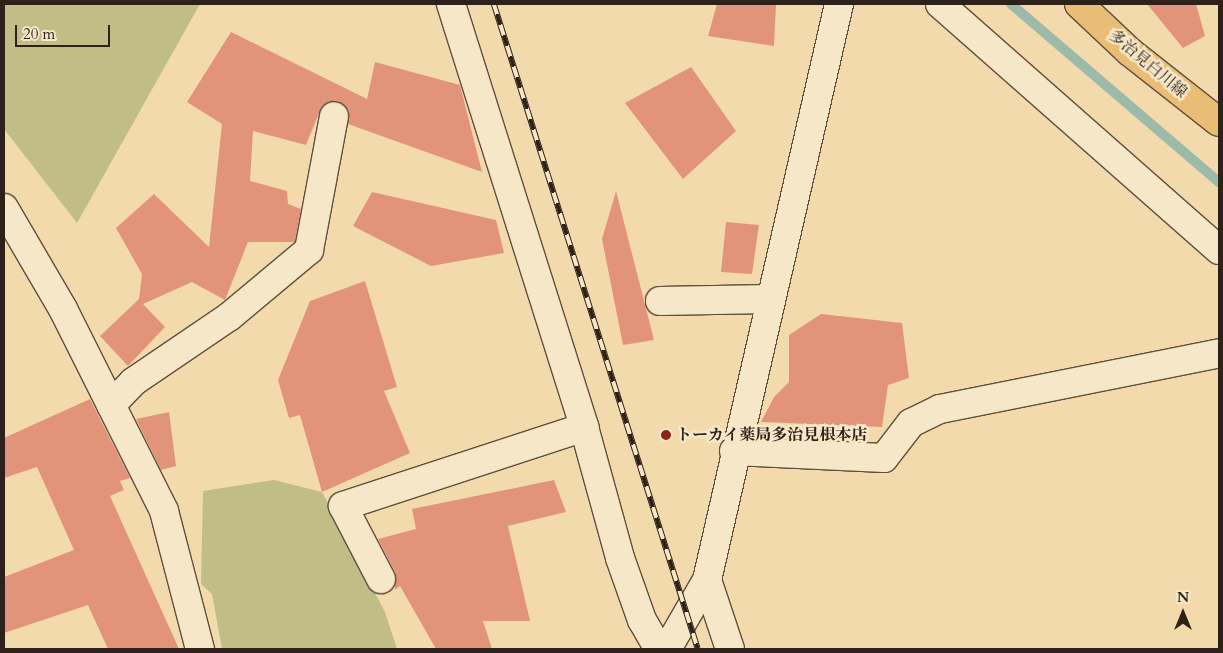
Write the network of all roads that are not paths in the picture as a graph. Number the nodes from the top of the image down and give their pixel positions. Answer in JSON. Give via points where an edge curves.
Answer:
{"nodes":[{"id":1,"x":451,"y":4,"type":"edge"},
{"id":2,"x":839,"y":4,"type":"edge"},
{"id":3,"x":940,"y":4,"type":"edge"},
{"id":4,"x":1079,"y":4,"type":"edge"},
{"id":5,"x":334,"y":116,"type":"dead end"},
{"id":6,"x":1219,"y":122,"type":"edge"},
{"id":7,"x":4,"y":208,"type":"edge"},
{"id":8,"x":1219,"y":250,"type":"edge"},
{"id":9,"x":769,"y":299,"type":"junction"},
{"id":10,"x":660,"y":301,"type":"dead end"},
{"id":11,"x":1219,"y":353,"type":"edge"},
{"id":12,"x":111,"y":405,"type":"junction"},
{"id":13,"x":584,"y":426,"type":"junction"},
{"id":14,"x":734,"y":451,"type":"junction"},
{"id":15,"x":382,"y":579,"type":"dead end"},
{"id":16,"x":707,"y":580,"type":"junction"},
{"id":17,"x":200,"y":649,"type":"edge"},
{"id":18,"x":659,"y":649,"type":"edge"},
{"id":19,"x":666,"y":649,"type":"edge"},
{"id":20,"x":730,"y":649,"type":"edge"}],
"edges":[{"from":1,"to":13,"type":"street"},
{"from":2,"to":9,"type":"street"},
{"from":3,"to":8,"type":"street"},
{"from":4,"to":6,"type":"main road","name":"多治見白川線","via":[[1130,52]]},
{"from":5,"to":12,"type":"street","via":[[309,250],[230,316],[133,382]]},
{"from":7,"to":12,"type":"street","via":[[63,309]]},
{"from":9,"to":10,"type":"street"},
{"from":9,"to":14,"type":"street"},
{"from":11,"to":14,"type":"street","via":[[940,409],[911,423],[884,458]]},
{"from":12,"to":17,"type":"street","via":[[164,511]]},
{"from":13,"to":15,"type":"street","via":[[343,506]]},
{"from":13,"to":18,"type":"street","via":[[620,558],[642,620]]},
{"from":14,"to":16,"type":"street"},
{"from":16,"to":19,"type":"street"},
{"from":16,"to":20,"type":"street"}]}
